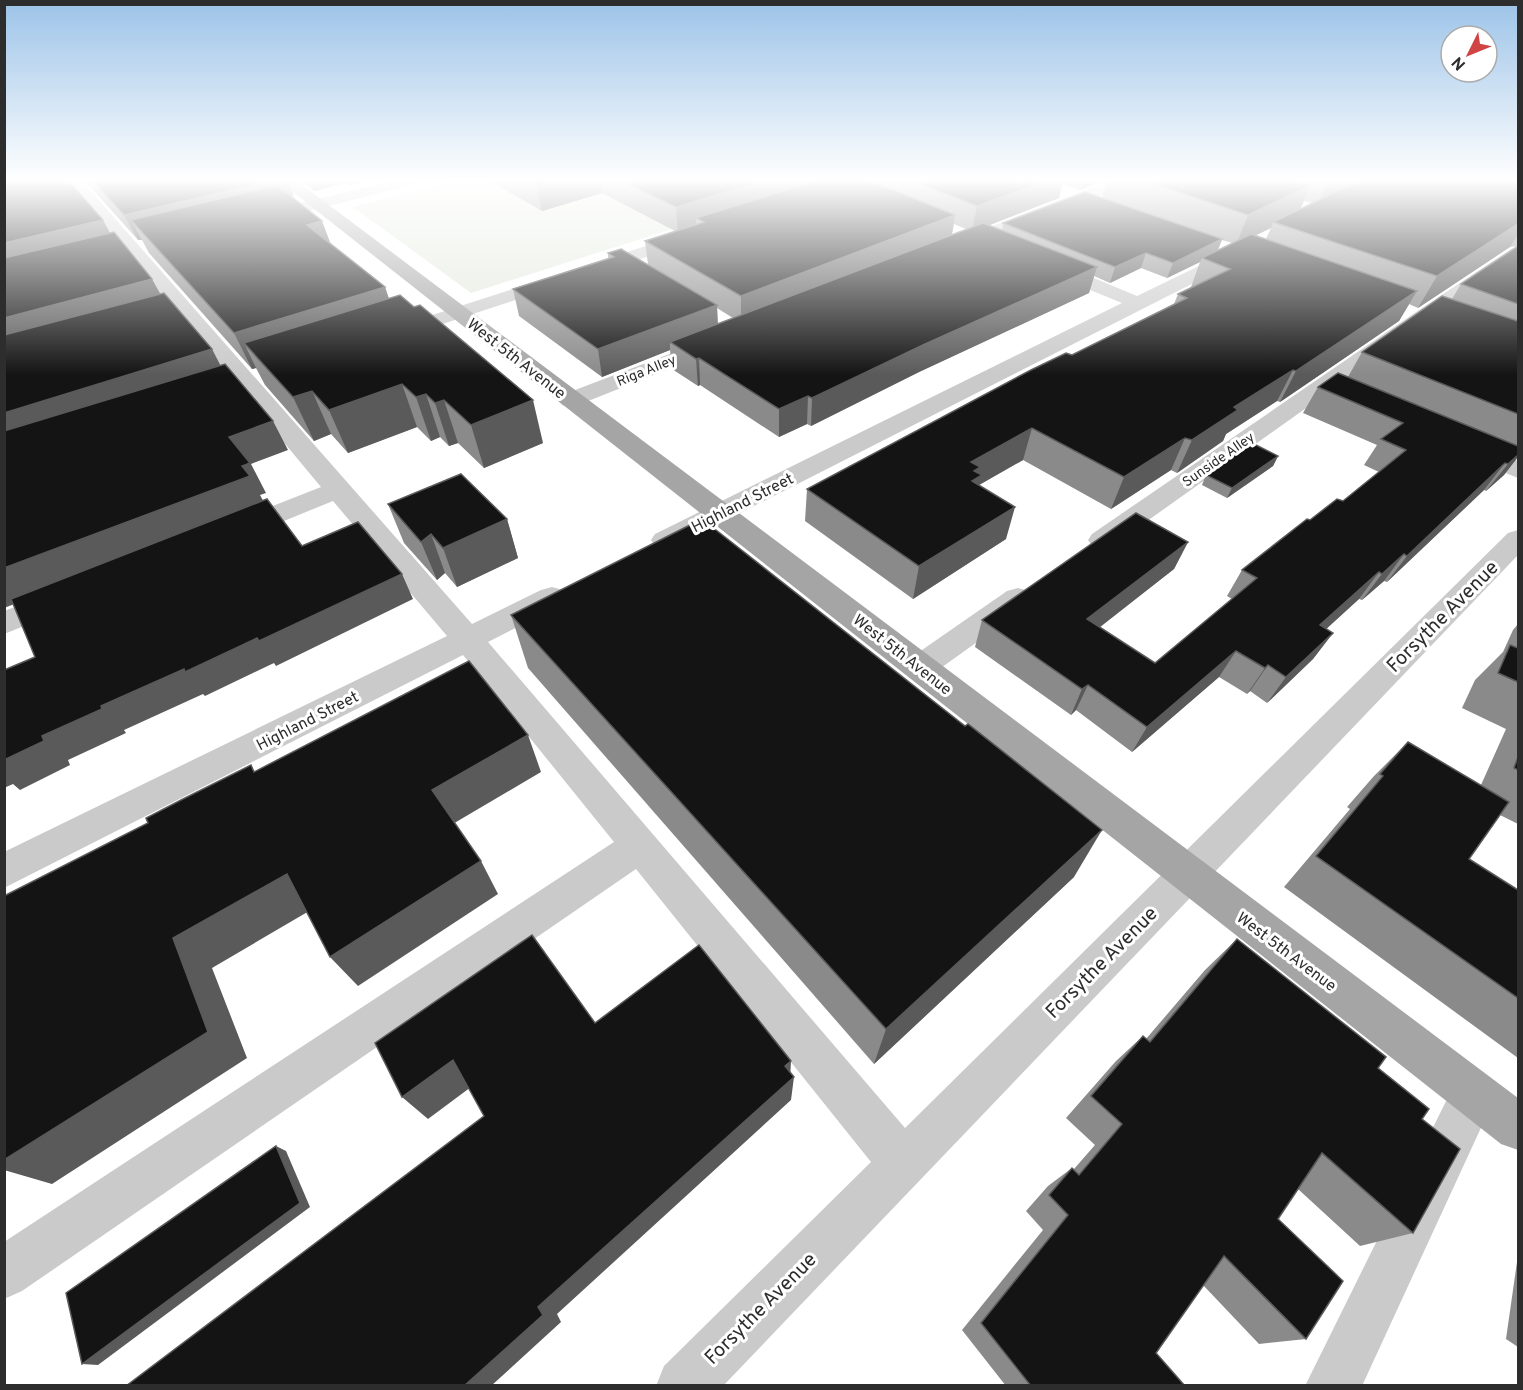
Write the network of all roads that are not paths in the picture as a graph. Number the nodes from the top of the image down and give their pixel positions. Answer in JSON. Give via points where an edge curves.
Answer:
{"nodes":[{"id":1,"x":140,"y":246,"type":"edge"},
{"id":2,"x":372,"y":246,"type":"edge"},
{"id":3,"x":661,"y":246,"type":"edge"},
{"id":4,"x":958,"y":246,"type":"edge"},
{"id":5,"x":142,"y":248,"type":"junction"},
{"id":6,"x":1241,"y":251,"type":"edge"},
{"id":7,"x":1518,"y":253,"type":"edge"},
{"id":8,"x":938,"y":254,"type":"edge"},
{"id":9,"x":109,"y":256,"type":"edge"},
{"id":10,"x":618,"y":260,"type":"junction"},
{"id":11,"x":1031,"y":260,"type":"edge"},
{"id":12,"x":641,"y":274,"type":"edge"},
{"id":13,"x":1138,"y":303,"type":"junction"},
{"id":14,"x":458,"y":312,"type":"junction"},
{"id":15,"x":728,"y":337,"type":"edge"},
{"id":16,"x":373,"y":340,"type":"edge"},
{"id":17,"x":570,"y":400,"type":"junction"},
{"id":18,"x":1453,"y":442,"type":"edge"},
{"id":19,"x":1518,"y":470,"type":"edge"},
{"id":20,"x":339,"y":489,"type":"junction"},
{"id":21,"x":720,"y":513,"type":"junction"},
{"id":22,"x":216,"y":538,"type":"edge"},
{"id":23,"x":1518,"y":539,"type":"edge"},
{"id":24,"x":641,"y":552,"type":"edge"},
{"id":25,"x":1081,"y":555,"type":"edge"},
{"id":26,"x":571,"y":587,"type":"edge"},
{"id":27,"x":1033,"y":588,"type":"edge"},
{"id":28,"x":82,"y":591,"type":"edge"},
{"id":29,"x":4,"y":623,"type":"edge"},
{"id":30,"x":468,"y":639,"type":"junction"},
{"id":31,"x":920,"y":667,"type":"junction"},
{"id":32,"x":639,"y":846,"type":"junction"},
{"id":33,"x":4,"y":872,"type":"edge"},
{"id":34,"x":1188,"y":874,"type":"junction"},
{"id":35,"x":1474,"y":1093,"type":"junction"},
{"id":36,"x":1518,"y":1127,"type":"edge"},
{"id":37,"x":903,"y":1163,"type":"junction"},
{"id":38,"x":4,"y":1274,"type":"edge"},
{"id":39,"x":684,"y":1386,"type":"edge"},
{"id":40,"x":1333,"y":1386,"type":"edge"}],
"edges":[{"from":1,"to":5,"type":"street"},
{"from":2,"to":14,"type":"main road","name":"West 5th Avenue"},
{"from":3,"to":10,"type":"street"},
{"from":4,"to":8,"type":"street"},
{"from":5,"to":9,"type":"street"},
{"from":5,"to":20,"type":"street","via":[[173,314],[246,382]]},
{"from":6,"to":13,"type":"street","name":"Highland Street"},
{"from":7,"to":25,"type":"street","name":"Sunside Alley","via":[[1498,277],[1420,318],[1332,392]]},
{"from":10,"to":12,"type":"street"},
{"from":10,"to":14,"type":"street"},
{"from":11,"to":13,"type":"street"},
{"from":13,"to":21,"type":"street","name":"Highland Street"},
{"from":14,"to":16,"type":"street"},
{"from":14,"to":17,"type":"main road","name":"West 5th Avenue"},
{"from":15,"to":17,"type":"street","name":"Riga Alley"},
{"from":17,"to":21,"type":"main road","name":"West 5th Avenue"},
{"from":18,"to":19,"type":"street"},
{"from":20,"to":22,"type":"street"},
{"from":20,"to":30,"type":"street"},
{"from":21,"to":24,"type":"street","name":"Highland Street"},
{"from":21,"to":31,"type":"main road","name":"West 5th Avenue"},
{"from":23,"to":34,"type":"street","name":"Forsythe Avenue"},
{"from":26,"to":30,"type":"street","name":"Highland Street"},
{"from":27,"to":31,"type":"street"},
{"from":28,"to":29,"type":"street"},
{"from":30,"to":32,"type":"street"},
{"from":30,"to":33,"type":"street","name":"Highland Street"},
{"from":31,"to":34,"type":"main road","name":"West 5th Avenue"},
{"from":32,"to":37,"type":"street"},
{"from":32,"to":38,"type":"street"},
{"from":34,"to":35,"type":"main road","name":"West 5th Avenue"},
{"from":34,"to":37,"type":"street","name":"Forsythe Avenue"},
{"from":35,"to":36,"type":"main road","name":"West 5th Avenue"},
{"from":35,"to":40,"type":"street"},
{"from":37,"to":39,"type":"street","name":"Forsythe Avenue"}]}
